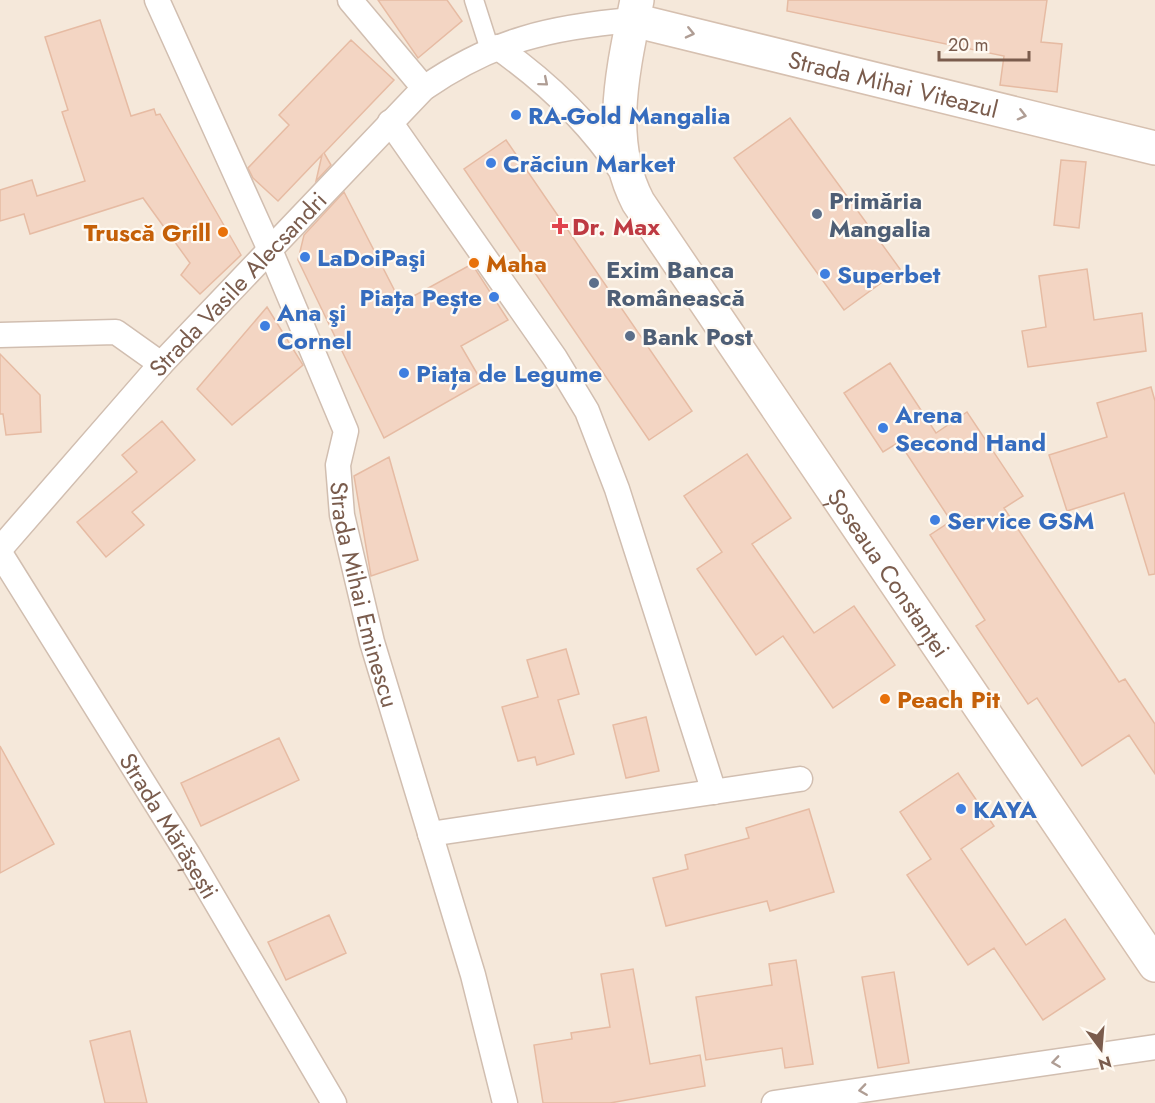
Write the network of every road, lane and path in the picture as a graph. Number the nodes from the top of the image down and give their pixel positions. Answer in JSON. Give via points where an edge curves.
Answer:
{"nodes":[{"id":1,"x":157,"y":0,"type":"edge"},
{"id":2,"x":350,"y":0,"type":"edge"},
{"id":3,"x":474,"y":0,"type":"edge"},
{"id":4,"x":635,"y":10,"type":"edge"},
{"id":5,"x":494,"y":49,"type":"junction"},
{"id":6,"x":424,"y":88,"type":"junction"},
{"id":7,"x":390,"y":122,"type":"junction"},
{"id":8,"x":1155,"y":148,"type":"edge"},
{"id":9,"x":626,"y":177,"type":"junction"},
{"id":10,"x":270,"y":250,"type":"junction"},
{"id":11,"x":0,"y":335,"type":"edge"},
{"id":12,"x":161,"y":364,"type":"junction"},
{"id":13,"x":0,"y":551,"type":"edge"},
{"id":14,"x":800,"y":779,"type":"dead end"},
{"id":15,"x":714,"y":792,"type":"junction"},
{"id":16,"x":430,"y":834,"type":"junction"},
{"id":17,"x":1155,"y":965,"type":"edge"},
{"id":18,"x":1155,"y":1047,"type":"edge"},
{"id":19,"x":334,"y":1103,"type":"edge"},
{"id":20,"x":505,"y":1103,"type":"edge"},
{"id":21,"x":774,"y":1103,"type":"edge"}],
"edges":[{"from":1,"to":10,"type":"street","name":"Strada Mihai Eminescu"},
{"from":2,"to":6,"type":"street"},
{"from":3,"to":5,"type":"street"},
{"from":4,"to":5,"type":"street","name":"Strada Vasile Alecsandri"},
{"from":4,"to":8,"type":"main road","name":"Strada Mihai Viteazul","one_way":true},
{"from":4,"to":9,"type":"main road","name":"Șoseaua Constanței","via":[[620,99],[620,141]]},
{"from":5,"to":6,"type":"street","name":"Strada Vasile Alecsandri","via":[[460,63]]},
{"from":5,"to":9,"type":"street","one_way":true,"via":[[528,68],[582,118]]},
{"from":6,"to":7,"type":"street","name":"Strada Vasile Alecsandri"},
{"from":7,"to":10,"type":"street","name":"Strada Vasile Alecsandri"},
{"from":7,"to":15,"type":"street","via":[[555,358],[587,411],[617,489]]},
{"from":9,"to":17,"type":"main road","name":"Șoseaua Constanței","via":[[638,202],[779,413]]},
{"from":10,"to":12,"type":"street","name":"Strada Vasile Alecsandri"},
{"from":10,"to":16,"type":"street","name":"Strada Mihai Eminescu","via":[[346,431],[338,465],[342,515],[372,642]]},
{"from":11,"to":12,"type":"street","via":[[116,332]]},
{"from":12,"to":13,"type":"street","name":"Strada Vasile Alecsandri"},
{"from":13,"to":19,"type":"street","name":"Strada Mărășești","via":[[189,856]]},
{"from":14,"to":15,"type":"street"},
{"from":15,"to":16,"type":"street"},
{"from":16,"to":20,"type":"street","name":"Strada Mihai Eminescu","via":[[473,975]]},
{"from":18,"to":21,"type":"street","one_way":true}]}
